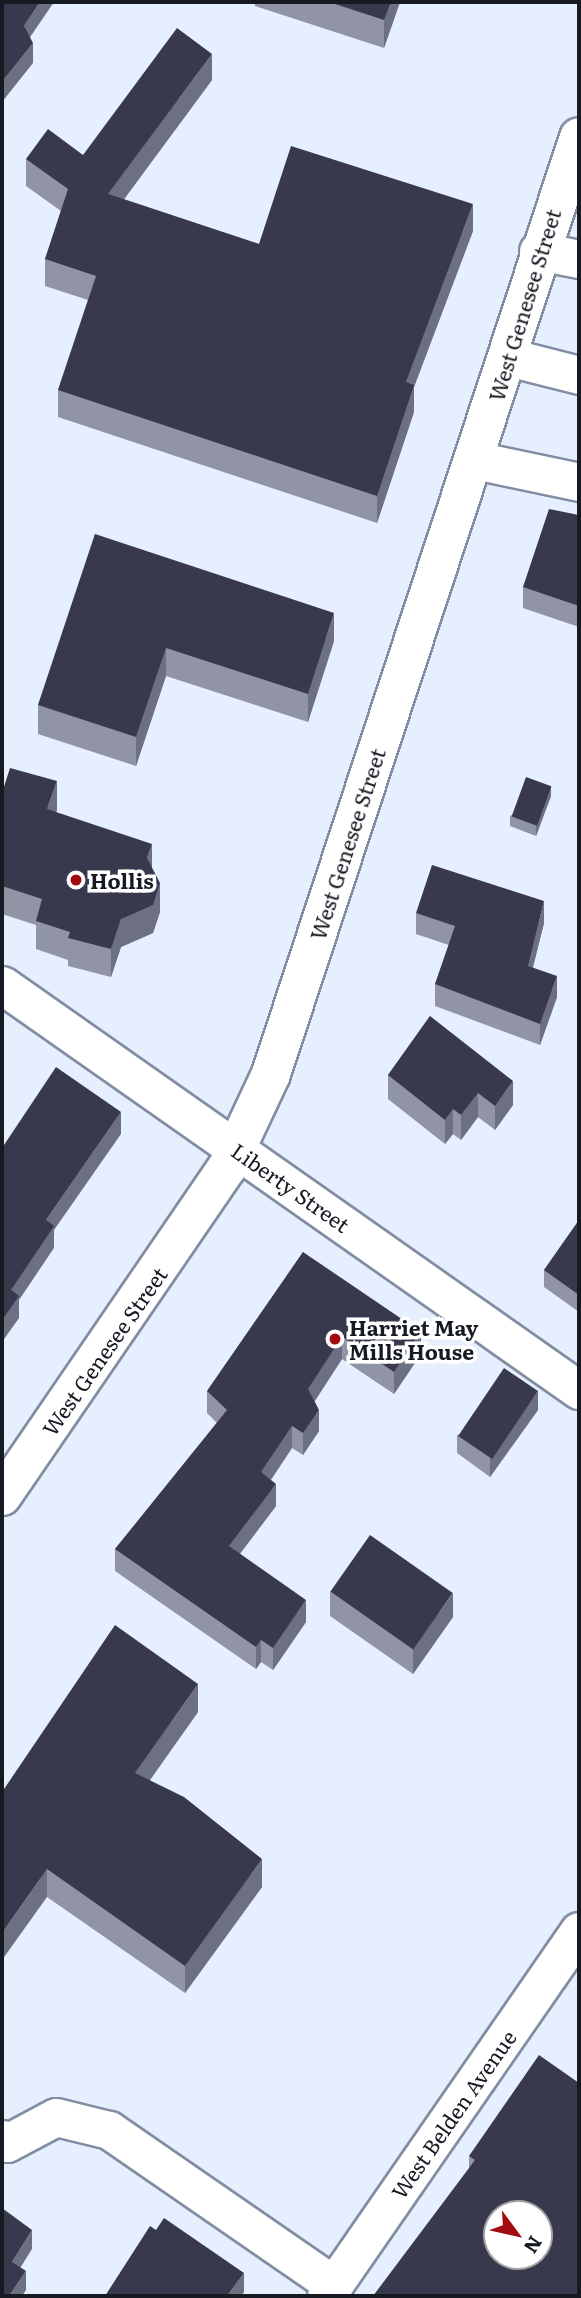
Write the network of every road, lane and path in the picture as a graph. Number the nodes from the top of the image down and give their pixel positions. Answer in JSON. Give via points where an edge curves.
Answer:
{"nodes":[{"id":1,"x":579,"y":137,"type":"edge"},
{"id":2,"x":538,"y":251,"type":"junction"},
{"id":3,"x":579,"y":259,"type":"edge"},
{"id":4,"x":508,"y":357,"type":"junction"},
{"id":5,"x":579,"y":375,"type":"edge"},
{"id":6,"x":474,"y":460,"type":"junction"},
{"id":7,"x":579,"y":482,"type":"edge"},
{"id":8,"x":2,"y":985,"type":"edge"},
{"id":9,"x":237,"y":1149,"type":"junction"},
{"id":10,"x":579,"y":1390,"type":"edge"},
{"id":11,"x":2,"y":1496,"type":"edge"},
{"id":12,"x":579,"y":1931,"type":"edge"},
{"id":13,"x":2,"y":2139,"type":"edge"},
{"id":14,"x":330,"y":2291,"type":"edge"}],
"edges":[{"from":1,"to":2,"type":"main road","name":"West Genesee Street"},
{"from":2,"to":3,"type":"street"},
{"from":2,"to":4,"type":"main road","name":"West Genesee Street"},
{"from":4,"to":5,"type":"street"},
{"from":4,"to":6,"type":"main road","name":"West Genesee Street"},
{"from":6,"to":7,"type":"street"},
{"from":6,"to":9,"type":"main road","name":"West Genesee Street","via":[[271,1074]]},
{"from":8,"to":9,"type":"street","name":"Liberty Street"},
{"from":9,"to":10,"type":"street","name":"Liberty Street"},
{"from":9,"to":11,"type":"main road","name":"West Genesee Street","via":[[118,1335]]},
{"from":12,"to":14,"type":"street","name":"West Belden Avenue"},
{"from":13,"to":14,"type":"street","via":[[7,2143],[56,2117],[109,2130]]}]}
